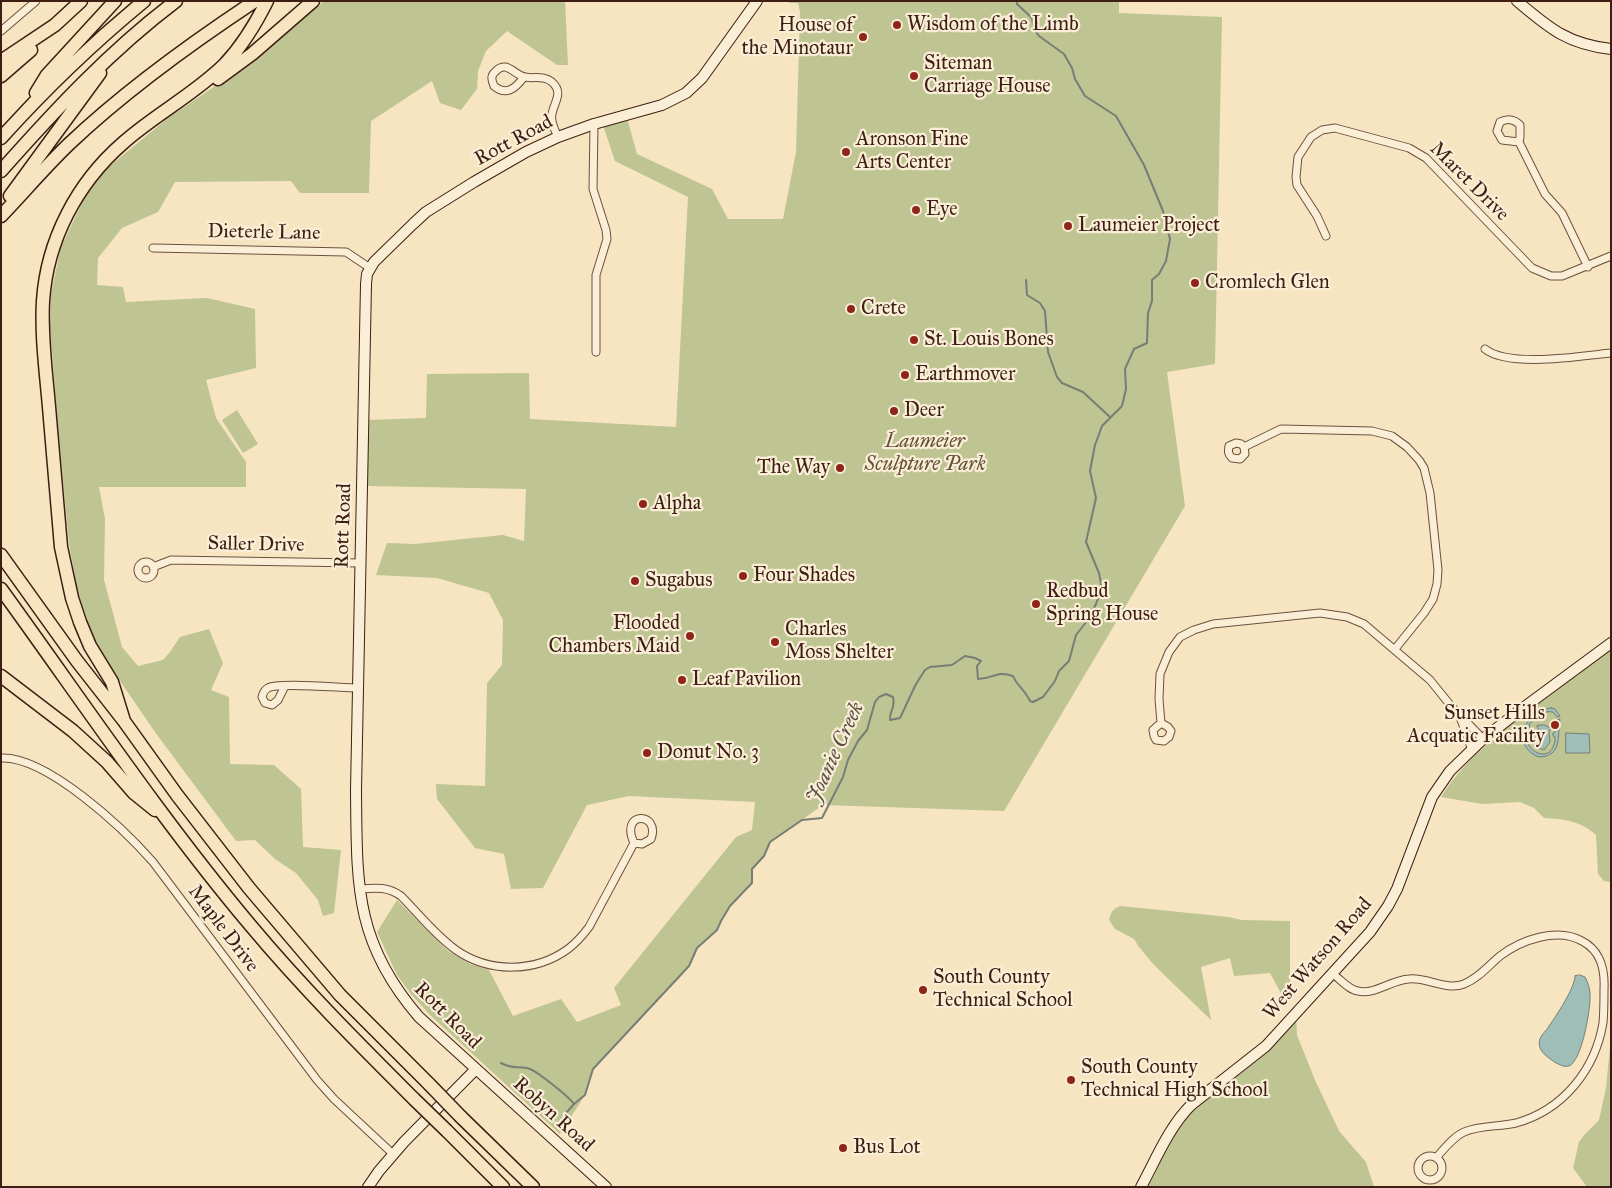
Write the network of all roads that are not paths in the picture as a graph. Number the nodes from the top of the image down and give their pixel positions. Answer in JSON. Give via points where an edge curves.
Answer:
{"nodes":[{"id":1,"x":36,"y":1,"type":"edge"},
{"id":2,"x":81,"y":1,"type":"edge"},
{"id":3,"x":115,"y":1,"type":"edge"},
{"id":4,"x":144,"y":1,"type":"edge"},
{"id":5,"x":176,"y":1,"type":"edge"},
{"id":6,"x":267,"y":1,"type":"edge"},
{"id":7,"x":313,"y":1,"type":"edge"},
{"id":8,"x":757,"y":1,"type":"edge"},
{"id":9,"x":1517,"y":1,"type":"edge"},
{"id":10,"x":251,"y":4,"type":"edge"},
{"id":11,"x":54,"y":25,"type":"junction"},
{"id":12,"x":1,"y":31,"type":"edge"},
{"id":13,"x":1611,"y":50,"type":"edge"},
{"id":14,"x":115,"y":52,"type":"junction"},
{"id":15,"x":1,"y":61,"type":"edge"},
{"id":16,"x":1,"y":76,"type":"edge"},
{"id":17,"x":524,"y":78,"type":"junction"},
{"id":18,"x":24,"y":112,"type":"junction"},
{"id":19,"x":161,"y":114,"type":"junction"},
{"id":20,"x":594,"y":124,"type":"junction"},
{"id":21,"x":558,"y":137,"type":"junction"},
{"id":22,"x":1,"y":138,"type":"edge"},
{"id":23,"x":1518,"y":142,"type":"dead end"},
{"id":24,"x":1,"y":171,"type":"edge"},
{"id":25,"x":1,"y":208,"type":"edge"},
{"id":26,"x":1,"y":216,"type":"edge"},
{"id":27,"x":1326,"y":236,"type":"dead end"},
{"id":28,"x":153,"y":248,"type":"dead end"},
{"id":29,"x":1611,"y":256,"type":"edge"},
{"id":30,"x":1588,"y":267,"type":"junction"},
{"id":31,"x":370,"y":268,"type":"junction"},
{"id":32,"x":1485,"y":349,"type":"dead end"},
{"id":33,"x":596,"y":352,"type":"dead end"},
{"id":34,"x":1611,"y":353,"type":"edge"},
{"id":35,"x":1244,"y":447,"type":"dead end"},
{"id":36,"x":1,"y":555,"type":"edge"},
{"id":37,"x":360,"y":563,"type":"junction"},
{"id":38,"x":153,"y":567,"type":"dead end"},
{"id":39,"x":1,"y":589,"type":"edge"},
{"id":40,"x":1611,"y":643,"type":"edge"},
{"id":41,"x":1395,"y":649,"type":"junction"},
{"id":42,"x":1,"y":676,"type":"edge"},
{"id":43,"x":285,"y":686,"type":"dead end"},
{"id":44,"x":1,"y":687,"type":"edge"},
{"id":45,"x":358,"y":688,"type":"junction"},
{"id":46,"x":36,"y":704,"type":"junction"},
{"id":47,"x":1459,"y":714,"type":"junction"},
{"id":48,"x":124,"y":721,"type":"junction"},
{"id":49,"x":1161,"y":723,"type":"dead end"},
{"id":50,"x":1484,"y":739,"type":"junction"},
{"id":51,"x":1472,"y":750,"type":"junction"},
{"id":52,"x":1,"y":758,"type":"edge"},
{"id":53,"x":167,"y":819,"type":"junction"},
{"id":54,"x":634,"y":844,"type":"dead end"},
{"id":55,"x":358,"y":889,"type":"junction"},
{"id":56,"x":1333,"y":974,"type":"junction"},
{"id":57,"x":476,"y":1069,"type":"junction"},
{"id":58,"x":392,"y":1154,"type":"junction"},
{"id":59,"x":1436,"y":1158,"type":"dead end"},
{"id":60,"x":368,"y":1187,"type":"edge"},
{"id":61,"x":503,"y":1187,"type":"edge"},
{"id":62,"x":532,"y":1187,"type":"edge"},
{"id":63,"x":606,"y":1187,"type":"edge"},
{"id":64,"x":1141,"y":1187,"type":"edge"}],
"edges":[{"from":1,"to":12,"type":"street"},
{"from":2,"to":11,"type":"highway"},
{"from":3,"to":18,"type":"highway","via":[[47,75]]},
{"from":4,"to":18,"type":"highway"},
{"from":5,"to":14,"type":"highway"},
{"from":6,"to":19,"type":"highway","via":[[225,64]]},
{"from":7,"to":19,"type":"highway","via":[[231,70]]},
{"from":8,"to":20,"type":"street","name":"Rott Road","via":[[702,78],[686,93],[662,105]]},
{"from":9,"to":13,"type":"street","via":[[1561,36],[1587,46]]},
{"from":10,"to":26,"type":"highway","via":[[115,102],[48,164]]},
{"from":11,"to":15,"type":"highway"},
{"from":11,"to":16,"type":"highway","via":[[37,45]]},
{"from":14,"to":24,"type":"highway"},
{"from":14,"to":25,"type":"highway"},
{"from":17,"to":17,"type":"street","via":[[505,67],[492,75],[494,86],[504,92],[516,87]]},
{"from":17,"to":21,"type":"street","via":[[543,78],[551,81],[558,90],[552,123]]},
{"from":18,"to":22,"type":"highway"},
{"from":19,"to":48,"type":"highway","via":[[110,155],[76,197],[53,250],[43,301],[46,374],[66,573],[80,622],[112,682]]},
{"from":20,"to":21,"type":"street","name":"Rott Road"},
{"from":20,"to":33,"type":"street","via":[[593,189],[608,239],[596,275]]},
{"from":21,"to":31,"type":"street","name":"Rott Road","via":[[426,212]]},
{"from":23,"to":30,"type":"street","via":[[1545,194],[1562,213]]},
{"from":27,"to":30,"type":"street","name":"Maret Drive","via":[[1297,185],[1296,169],[1298,157],[1311,137],[1322,130],[1335,128],[1418,152],[1532,268],[1554,277]]},
{"from":28,"to":31,"type":"street","name":"Dieterle Lane","via":[[346,252]]},
{"from":29,"to":30,"type":"street","name":"Maret Drive"},
{"from":31,"to":37,"type":"street","name":"Rott Road","via":[[366,284]]},
{"from":32,"to":34,"type":"street","via":[[1500,357],[1516,359]]},
{"from":35,"to":41,"type":"street","via":[[1281,429],[1372,431],[1392,436],[1419,460],[1430,493],[1437,584],[1424,613]]},
{"from":36,"to":48,"type":"highway"},
{"from":37,"to":38,"type":"street","name":"Saller Drive","via":[[171,560]]},
{"from":37,"to":45,"type":"street","name":"Rott Road"},
{"from":39,"to":53,"type":"highway"},
{"from":40,"to":50,"type":"street","name":"West Watson Road"},
{"from":41,"to":47,"type":"street","via":[[1430,680]]},
{"from":41,"to":49,"type":"street","via":[[1356,619],[1320,613],[1213,624],[1194,630],[1174,644],[1162,666],[1159,682]]},
{"from":42,"to":46,"type":"highway"},
{"from":43,"to":45,"type":"street"},
{"from":44,"to":46,"type":"highway"},
{"from":45,"to":55,"type":"street","name":"Rott Road"},
{"from":46,"to":53,"type":"highway","via":[[79,736],[134,793]]},
{"from":47,"to":50,"type":"street"},
{"from":47,"to":51,"type":"street"},
{"from":48,"to":62,"type":"highway","bridge":true,"via":[[182,802],[340,995]]},
{"from":50,"to":51,"type":"street","name":"West Watson Road"},
{"from":51,"to":56,"type":"street","name":"West Watson Road","via":[[1450,770],[1432,797],[1388,906]]},
{"from":52,"to":58,"type":"street","name":"Maple Drive","via":[[20,760],[58,780],[102,811],[130,836],[153,862],[316,1080]]},
{"from":53,"to":61,"type":"highway","bridge":true,"via":[[276,956],[329,1014]]},
{"from":54,"to":55,"type":"street","via":[[580,938],[549,960],[526,966],[479,962],[445,941],[393,891]]},
{"from":55,"to":57,"type":"street","name":"Rott Road","via":[[372,942],[396,989],[419,1017]]},
{"from":56,"to":59,"type":"street","via":[[1357,991],[1371,991],[1411,978],[1456,986],[1473,980],[1515,947],[1557,935],[1584,942],[1597,954],[1604,972],[1603,1022],[1595,1051],[1578,1084],[1554,1106],[1531,1117],[1457,1136]]},
{"from":56,"to":64,"type":"street","name":"West Watson Road","via":[[1266,1046],[1191,1105],[1170,1132]]},
{"from":57,"to":58,"type":"street","name":"Rott Road"},
{"from":57,"to":63,"type":"street","name":"Robyn Road"},
{"from":58,"to":60,"type":"street","name":"Rott Road"}]}
